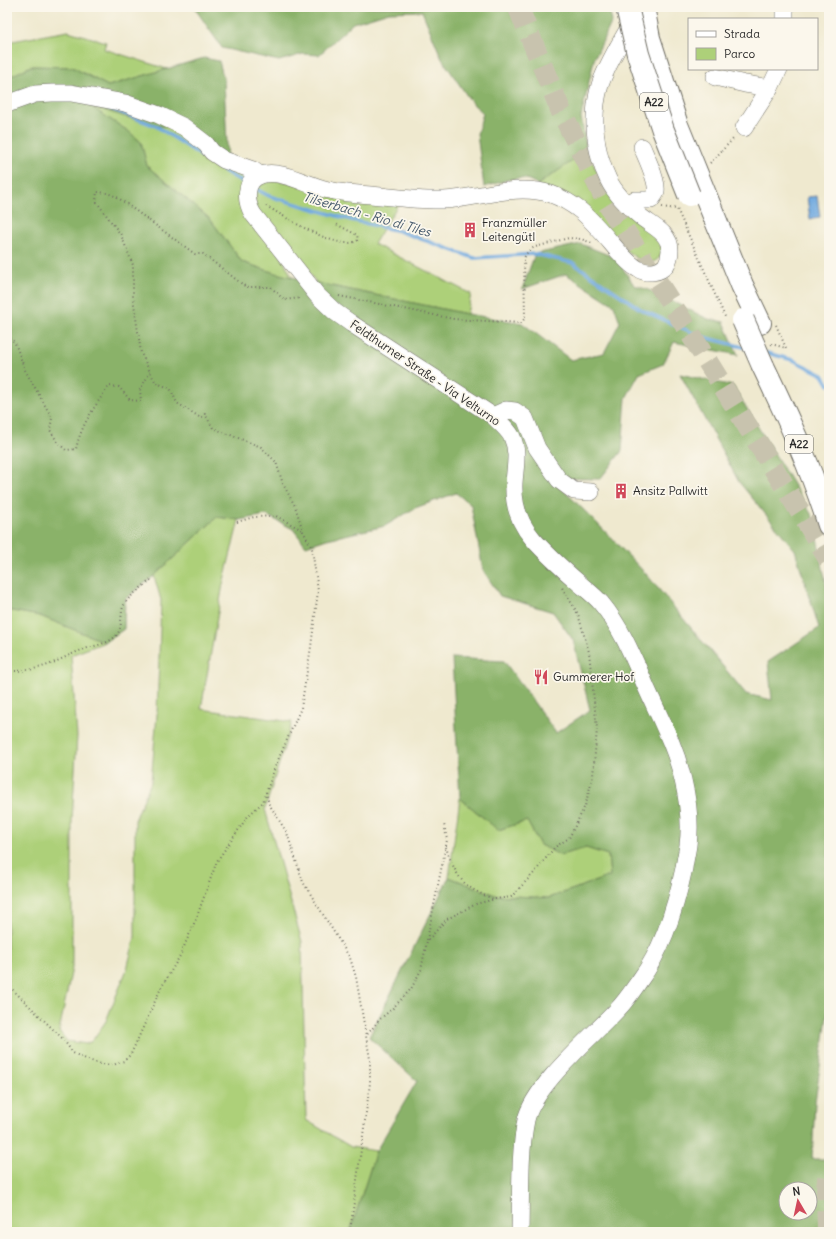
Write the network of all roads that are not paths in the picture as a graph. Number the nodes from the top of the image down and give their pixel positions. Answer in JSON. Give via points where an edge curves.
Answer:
{"nodes":[{"id":1,"x":627,"y":7,"type":"edge"},
{"id":2,"x":642,"y":7,"type":"edge"},
{"id":3,"x":785,"y":7,"type":"edge"},
{"id":4,"x":786,"y":18,"type":"edge"},
{"id":5,"x":779,"y":70,"type":"edge"},
{"id":6,"x":715,"y":77,"type":"dead end"},
{"id":7,"x":770,"y":88,"type":"junction"},
{"id":8,"x":7,"y":104,"type":"edge"},
{"id":9,"x":744,"y":128,"type":"road end"},
{"id":10,"x":642,"y":146,"type":"dead end"},
{"id":11,"x":699,"y":179,"type":"junction"},
{"id":12,"x":252,"y":188,"type":"junction"},
{"id":13,"x":628,"y":205,"type":"junction"},
{"id":14,"x":776,"y":360,"type":"junction"},
{"id":15,"x":493,"y":416,"type":"junction"},
{"id":16,"x":829,"y":478,"type":"edge"},
{"id":17,"x":591,"y":492,"type":"dead end"},
{"id":18,"x":829,"y":525,"type":"edge"},
{"id":19,"x":520,"y":1232,"type":"edge"}],
"edges":[{"from":1,"to":11,"type":"highway","number":"A22","bridge":true,"via":[[638,54],[663,130]]},
{"from":2,"to":11,"type":"highway","number":"A22","via":[[649,38],[677,125]]},
{"from":2,"to":13,"type":"street","via":[[600,84],[595,115],[596,144],[602,164],[616,193]]},
{"from":3,"to":4,"type":"street"},
{"from":5,"to":7,"type":"street"},
{"from":6,"to":7,"type":"street"},
{"from":7,"to":9,"type":"street"},
{"from":8,"to":12,"type":"street","via":[[35,94],[52,93],[71,93],[125,103],[184,127],[224,160],[253,170]]},
{"from":10,"to":13,"type":"street","via":[[655,180],[656,193],[651,200],[634,200]]},
{"from":11,"to":14,"type":"highway","number":"A22","bridge":true,"via":[[722,273]]},
{"from":12,"to":13,"type":"street","via":[[270,173],[323,189],[428,200],[518,190],[538,191],[571,203],[637,269],[644,272],[663,268],[669,259],[670,245],[667,239]]},
{"from":12,"to":15,"type":"street","name":"Feldthurner Straße - Via Velturno","via":[[253,214],[317,295],[352,324]]},
{"from":14,"to":16,"type":"highway","number":"A22"},
{"from":14,"to":18,"type":"highway","number":"A22","via":[[792,427]]},
{"from":15,"to":17,"type":"street","via":[[506,410],[525,418],[537,448],[559,480],[574,491]]},
{"from":15,"to":19,"type":"street","name":"Feldthurner Straße - Via Velturno","via":[[507,430],[515,444],[514,494],[524,528],[533,540],[600,602],[621,631],[674,749],[683,777],[689,820],[688,845],[679,890],[657,952],[620,1008],[536,1096],[526,1118],[522,1149]]}]}
